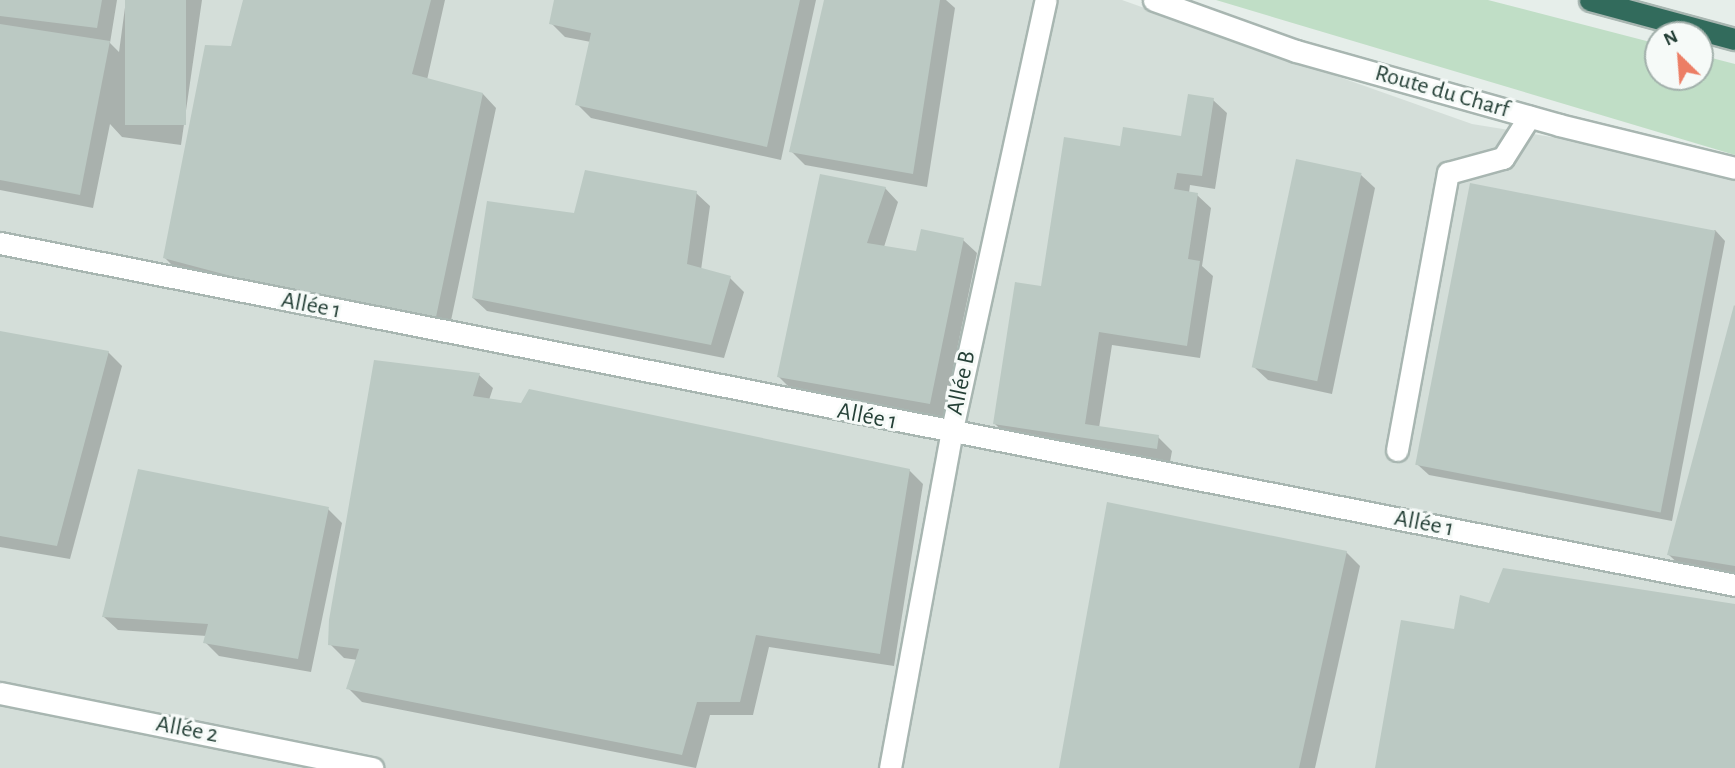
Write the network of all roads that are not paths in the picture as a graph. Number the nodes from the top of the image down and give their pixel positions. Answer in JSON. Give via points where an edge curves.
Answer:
{"nodes":[{"id":1,"x":1046,"y":0,"type":"edge"},
{"id":2,"x":1154,"y":0,"type":"edge"},
{"id":3,"x":1590,"y":0,"type":"edge"},
{"id":4,"x":1735,"y":39,"type":"edge"},
{"id":5,"x":1529,"y":117,"type":"junction"},
{"id":6,"x":1735,"y":168,"type":"edge"},
{"id":7,"x":0,"y":243,"type":"edge"},
{"id":8,"x":951,"y":434,"type":"junction"},
{"id":9,"x":1396,"y":450,"type":"dead end"},
{"id":10,"x":1735,"y":585,"type":"edge"},
{"id":11,"x":0,"y":693,"type":"edge"},
{"id":12,"x":373,"y":768,"type":"edge"},
{"id":13,"x":890,"y":768,"type":"edge"}],
"edges":[{"from":1,"to":8,"type":"street","name":"Allée B"},
{"from":2,"to":5,"type":"street","name":"Route du Charf","via":[[1296,51]]},
{"from":3,"to":4,"type":"highway"},
{"from":5,"to":6,"type":"street","name":"Route du Charf"},
{"from":5,"to":9,"type":"street","via":[[1503,158],[1448,173]]},
{"from":7,"to":8,"type":"street","name":"Allée 1"},
{"from":8,"to":10,"type":"street","name":"Allée 1"},
{"from":8,"to":13,"type":"street","name":"Allée B"},
{"from":11,"to":12,"type":"street","name":"Allée 2"}]}
